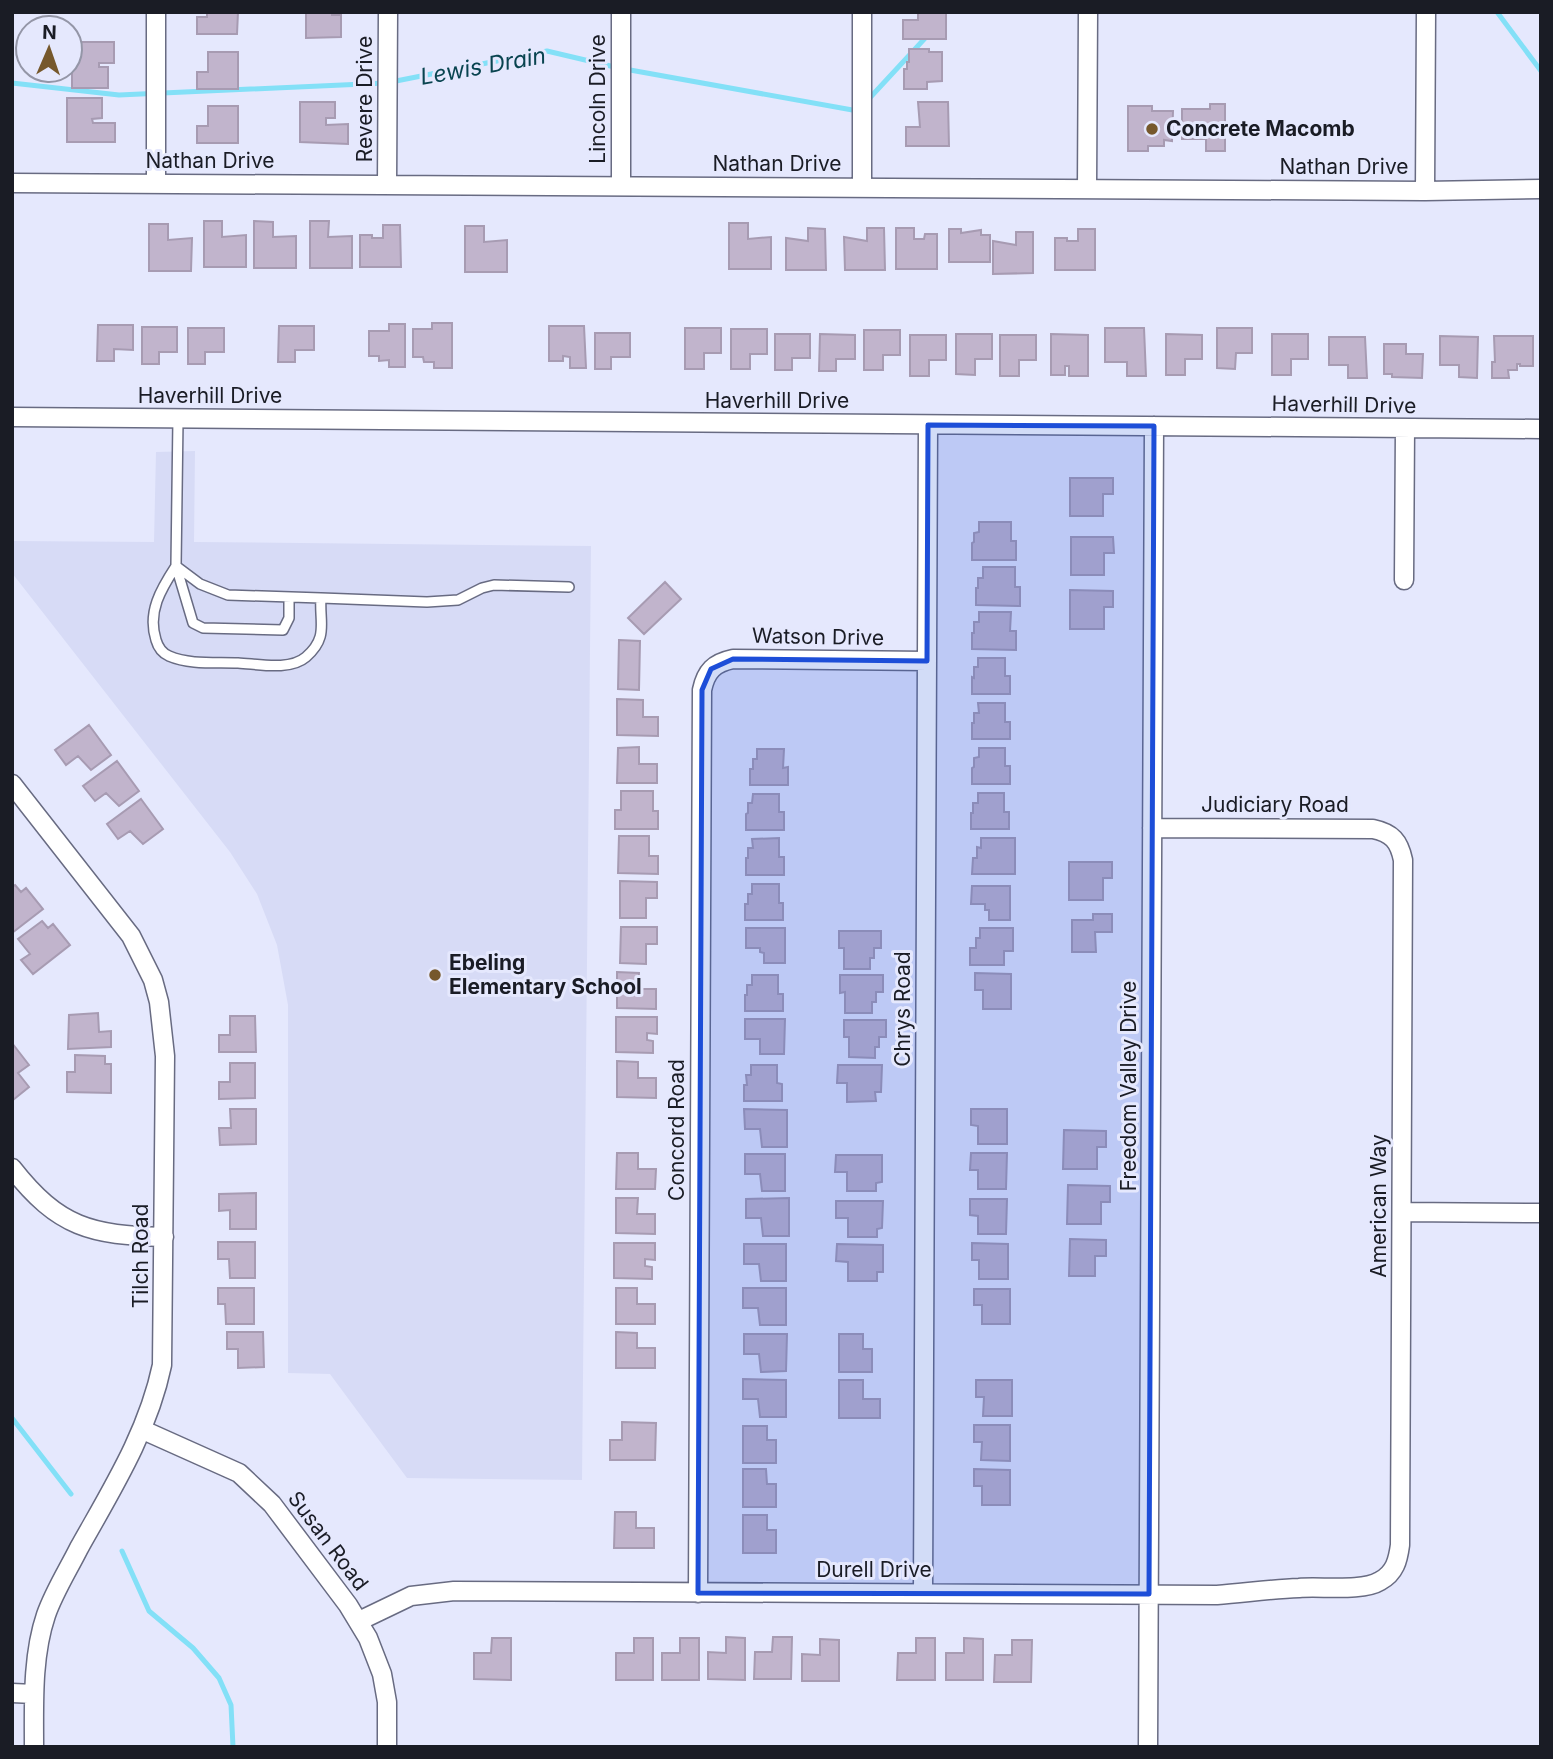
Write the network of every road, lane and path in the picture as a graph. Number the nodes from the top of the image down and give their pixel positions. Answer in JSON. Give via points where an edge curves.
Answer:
{"nodes":[{"id":1,"x":156,"y":12,"type":"edge"},
{"id":2,"x":388,"y":12,"type":"edge"},
{"id":3,"x":621,"y":12,"type":"edge"},
{"id":4,"x":862,"y":12,"type":"edge"},
{"id":5,"x":1088,"y":12,"type":"edge"},
{"id":6,"x":1426,"y":12,"type":"edge"},
{"id":7,"x":12,"y":183,"type":"edge"},
{"id":8,"x":156,"y":183,"type":"junction"},
{"id":9,"x":387,"y":185,"type":"junction"},
{"id":10,"x":621,"y":186,"type":"junction"},
{"id":11,"x":862,"y":187,"type":"junction"},
{"id":12,"x":1087,"y":188,"type":"junction"},
{"id":13,"x":1541,"y":189,"type":"edge"},
{"id":14,"x":1425,"y":191,"type":"junction"},
{"id":15,"x":12,"y":417,"type":"edge"},
{"id":16,"x":178,"y":419,"type":"junction"},
{"id":17,"x":929,"y":425,"type":"junction"},
{"id":18,"x":1154,"y":426,"type":"junction"},
{"id":19,"x":1405,"y":428,"type":"junction"},
{"id":20,"x":1541,"y":429,"type":"edge"},
{"id":21,"x":176,"y":566,"type":"junction"},
{"id":22,"x":1404,"y":580,"type":"dead end"},
{"id":23,"x":569,"y":587,"type":"dead end"},
{"id":24,"x":289,"y":598,"type":"junction"},
{"id":25,"x":321,"y":598,"type":"junction"},
{"id":26,"x":927,"y":660,"type":"junction"},
{"id":27,"x":711,"y":669,"type":"joint"},
{"id":28,"x":12,"y":784,"type":"edge"},
{"id":29,"x":1152,"y":828,"type":"junction"},
{"id":30,"x":1395,"y":838,"type":"joint"},
{"id":31,"x":12,"y":1168,"type":"edge"},
{"id":32,"x":1402,"y":1212,"type":"junction"},
{"id":33,"x":1541,"y":1213,"type":"edge"},
{"id":34,"x":164,"y":1237,"type":"junction"},
{"id":35,"x":142,"y":1430,"type":"junction"},
{"id":36,"x":1391,"y":1573,"type":"joint"},
{"id":37,"x":698,"y":1593,"type":"junction"},
{"id":38,"x":923,"y":1593,"type":"junction"},
{"id":39,"x":1149,"y":1594,"type":"junction"},
{"id":40,"x":359,"y":1621,"type":"junction"},
{"id":41,"x":12,"y":1693,"type":"edge"},
{"id":42,"x":34,"y":1694,"type":"junction"},
{"id":43,"x":34,"y":1747,"type":"edge"},
{"id":44,"x":387,"y":1747,"type":"edge"},
{"id":45,"x":1147,"y":1747,"type":"edge"}],
"edges":[{"from":1,"to":8,"type":"street"},
{"from":2,"to":9,"type":"street","name":"Revere Drive"},
{"from":3,"to":10,"type":"street","name":"Lincoln Drive"},
{"from":4,"to":11,"type":"street"},
{"from":5,"to":12,"type":"street"},
{"from":6,"to":14,"type":"street"},
{"from":7,"to":8,"type":"street","name":"Nathan Drive"},
{"from":8,"to":9,"type":"street","name":"Nathan Drive"},
{"from":9,"to":10,"type":"street","name":"Nathan Drive"},
{"from":10,"to":11,"type":"street","name":"Nathan Drive"},
{"from":11,"to":12,"type":"street","name":"Nathan Drive"},
{"from":12,"to":14,"type":"street","name":"Nathan Drive"},
{"from":13,"to":14,"type":"street","name":"Nathan Drive"},
{"from":15,"to":16,"type":"street","name":"Haverhill Drive"},
{"from":16,"to":17,"type":"street","name":"Haverhill Drive"},
{"from":16,"to":21,"type":"lane"},
{"from":17,"to":18,"type":"street","name":"Haverhill Drive"},
{"from":17,"to":26,"type":"street","name":"Chrys Road"},
{"from":18,"to":19,"type":"street","name":"Haverhill Drive"},
{"from":18,"to":29,"type":"street","name":"Freedom Valley Drive"},
{"from":19,"to":20,"type":"street","name":"Haverhill Drive"},
{"from":19,"to":22,"type":"street"},
{"from":21,"to":24,"type":"lane","via":[[200,584],[228,595]]},
{"from":21,"to":24,"type":"lane","via":[[193,623],[203,628],[283,629],[289,618]]},
{"from":21,"to":25,"type":"lane","via":[[161,588],[152,615],[153,631],[166,655],[186,661],[288,665],[305,658],[318,643],[324,625]]},
{"from":23,"to":25,"type":"lane","via":[[494,585],[458,600],[427,602]]},
{"from":24,"to":25,"type":"lane"},
{"from":26,"to":27,"type":"street","name":"Watson Drive","via":[[733,659]]},
{"from":26,"to":38,"type":"street","name":"Chrys Road"},
{"from":27,"to":37,"type":"street","name":"Concord Road","via":[[702,691]]},
{"from":28,"to":34,"type":"street","name":"Tilch Road","via":[[117,916],[153,980],[165,1056]]},
{"from":29,"to":30,"type":"street","name":"Judiciary Road","via":[[1373,829]]},
{"from":29,"to":39,"type":"street","name":"Freedom Valley Drive"},
{"from":30,"to":32,"type":"street","name":"American Way","via":[[1403,860]]},
{"from":31,"to":34,"type":"street","via":[[49,1208],[78,1225],[111,1234]]},
{"from":32,"to":33,"type":"street"},
{"from":32,"to":36,"type":"street","name":"American Way","via":[[1400,1545]]},
{"from":34,"to":35,"type":"street","name":"Tilch Road","via":[[162,1365]]},
{"from":35,"to":40,"type":"street","name":"Susan Road","via":[[217,1462],[255,1486]]},
{"from":35,"to":42,"type":"street","name":"Tilch Road","via":[[46,1615]]},
{"from":36,"to":39,"type":"street","name":"Durell Drive","via":[[1378,1583],[1361,1587]]},
{"from":37,"to":38,"type":"street","name":"Durell Drive"},
{"from":37,"to":40,"type":"street","name":"Durell Drive","via":[[442,1592],[411,1596]]},
{"from":38,"to":39,"type":"street","name":"Durell Drive"},
{"from":39,"to":45,"type":"street","name":"Freedom Valley Drive"},
{"from":40,"to":44,"type":"street","name":"Susan Road","via":[[382,1674]]},
{"from":41,"to":42,"type":"street"},
{"from":42,"to":43,"type":"street","name":"Tilch Road"}]}
